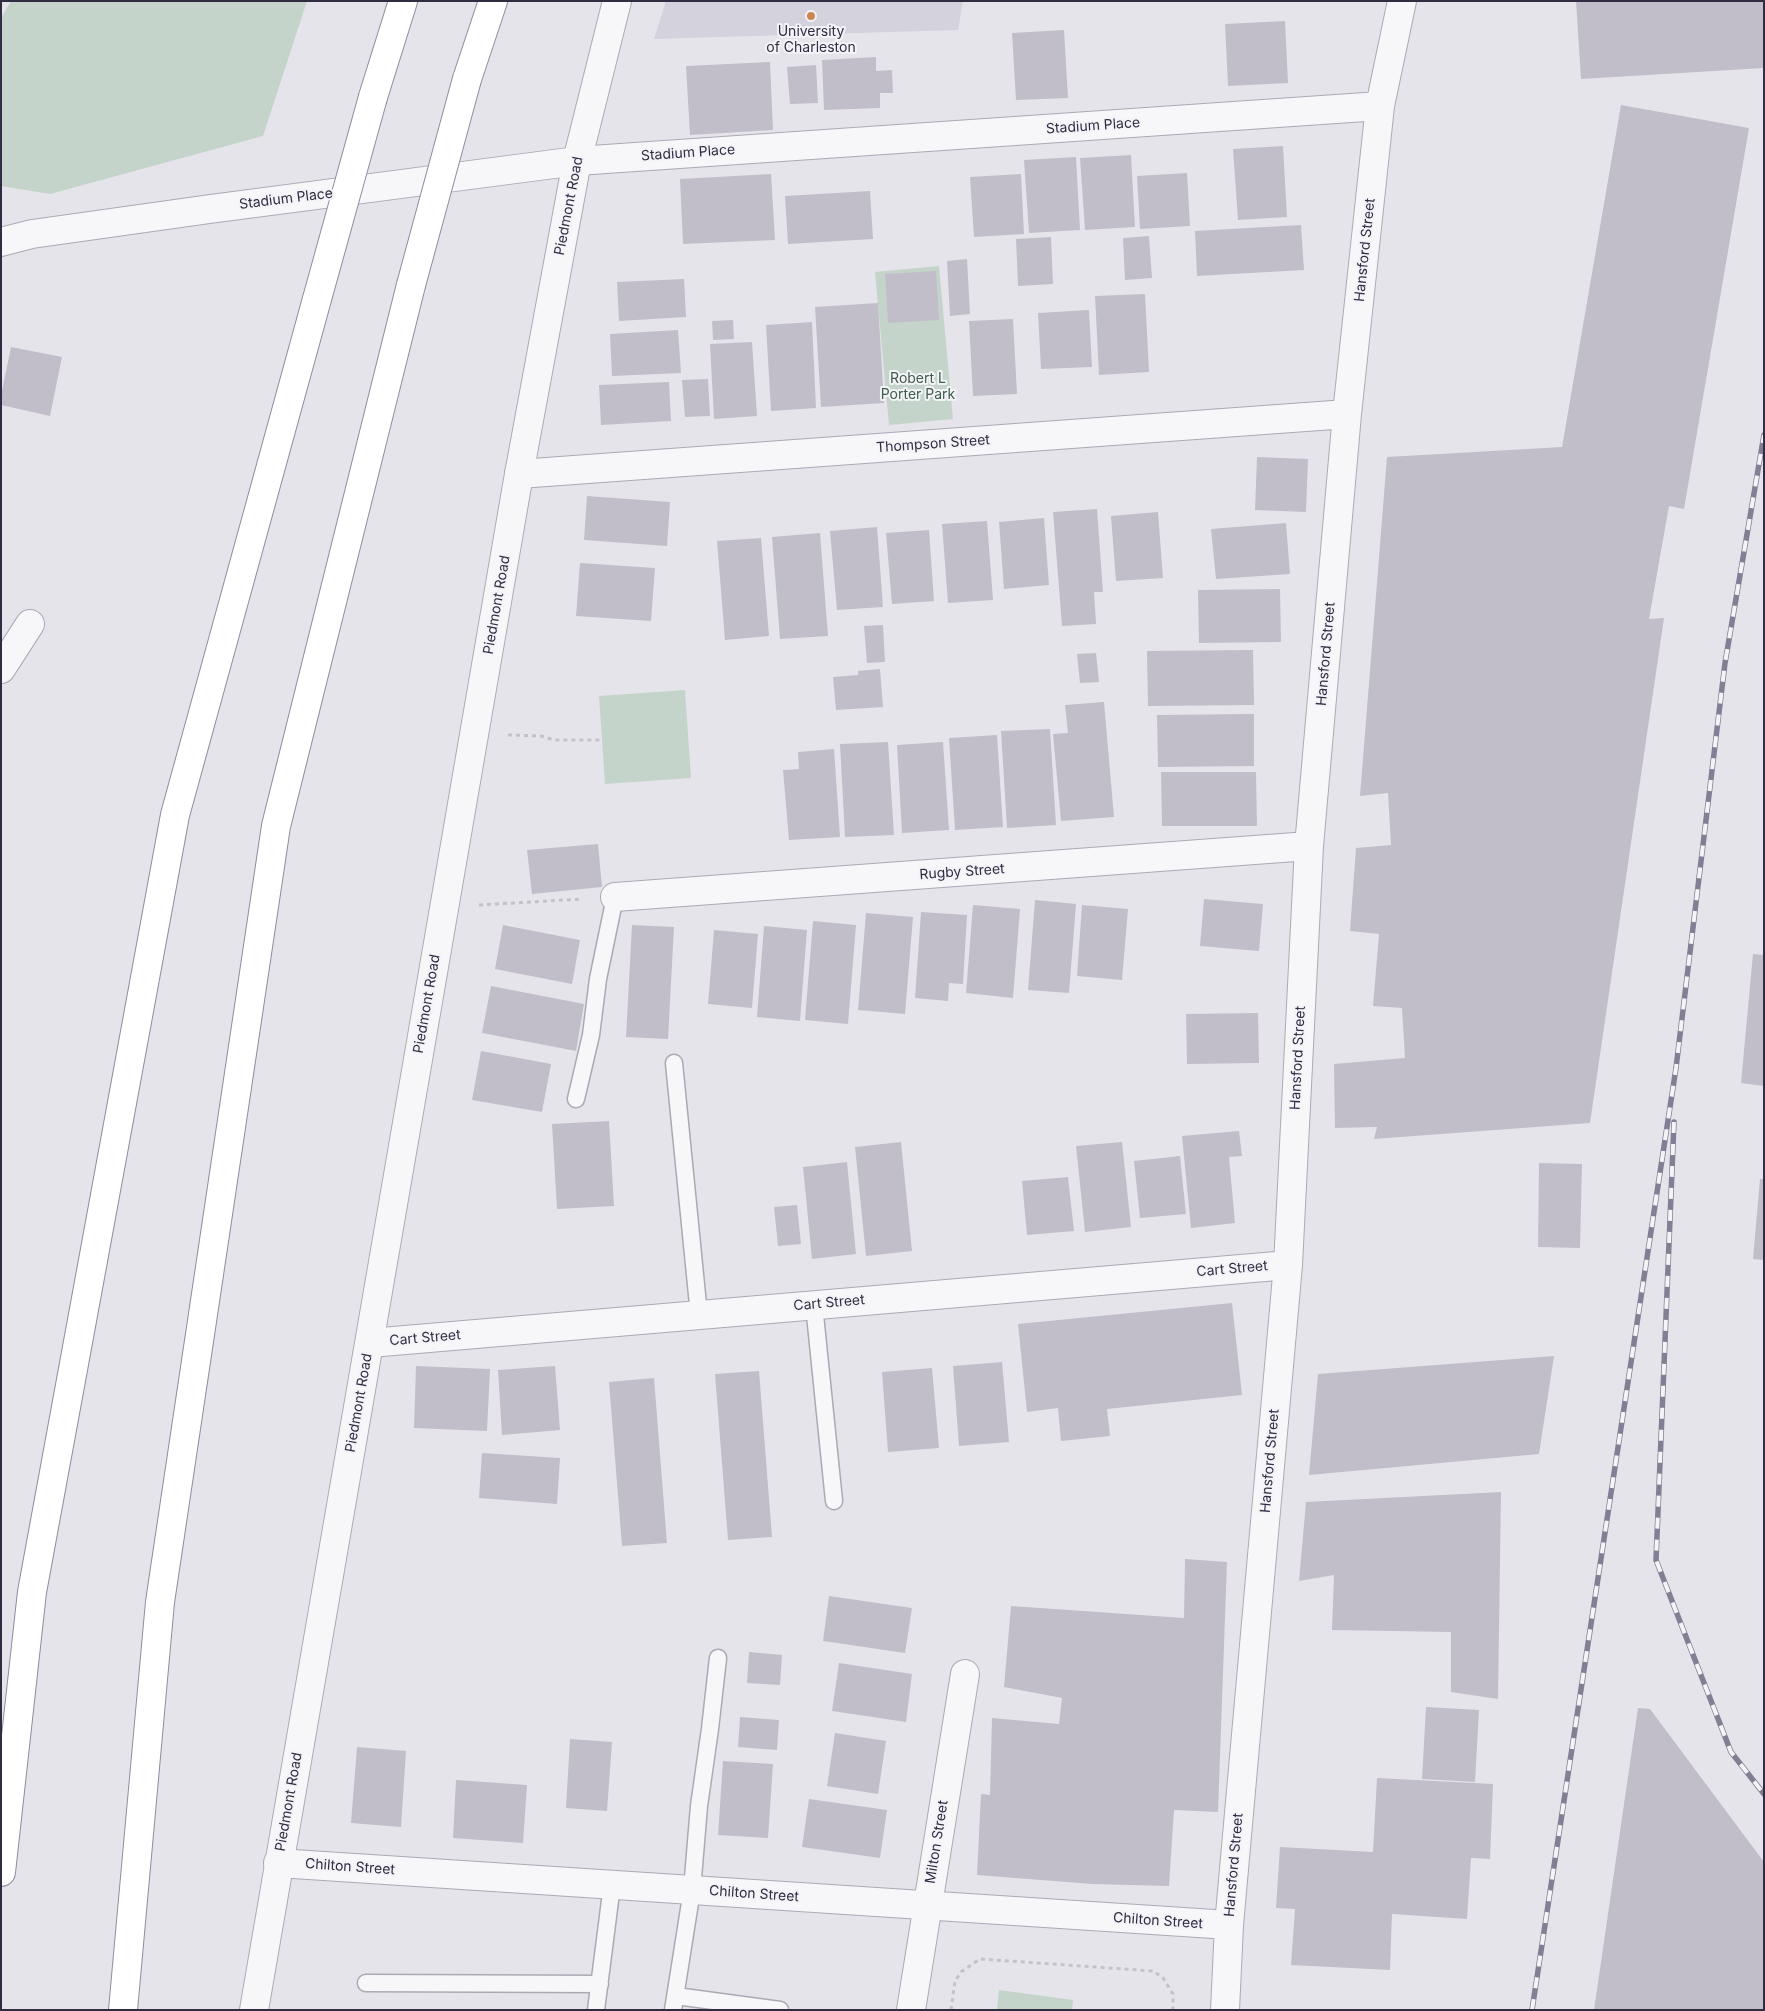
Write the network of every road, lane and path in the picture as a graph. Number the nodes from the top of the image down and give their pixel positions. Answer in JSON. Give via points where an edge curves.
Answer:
{"nodes":[{"id":1,"x":403,"y":1,"type":"edge"},
{"id":2,"x":493,"y":1,"type":"edge"},
{"id":3,"x":618,"y":1,"type":"edge"},
{"id":4,"x":1402,"y":1,"type":"edge"},
{"id":5,"x":1380,"y":106,"type":"junction"},
{"id":6,"x":577,"y":161,"type":"junction"},
{"id":7,"x":1,"y":242,"type":"edge"},
{"id":8,"x":1347,"y":414,"type":"junction"},
{"id":9,"x":519,"y":474,"type":"junction"},
{"id":10,"x":30,"y":624,"type":"dead end"},
{"id":11,"x":1,"y":669,"type":"edge"},
{"id":12,"x":500,"y":734,"type":"dead end"},
{"id":13,"x":602,"y":740,"type":"dead end"},
{"id":14,"x":1309,"y":846,"type":"junction"},
{"id":15,"x":615,"y":897,"type":"junction"},
{"id":16,"x":470,"y":905,"type":"dead end"},
{"id":17,"x":674,"y":1063,"type":"dead end"},
{"id":18,"x":576,"y":1099,"type":"dead end"},
{"id":19,"x":1288,"y":1265,"type":"junction"},
{"id":20,"x":814,"y":1305,"type":"junction"},
{"id":21,"x":699,"y":1315,"type":"junction"},
{"id":22,"x":370,"y":1343,"type":"junction"},
{"id":23,"x":834,"y":1501,"type":"dead end"},
{"id":24,"x":718,"y":1658,"type":"dead end"},
{"id":25,"x":965,"y":1674,"type":"dead end"},
{"id":26,"x":278,"y":1863,"type":"junction"},
{"id":27,"x":1,"y":1872,"type":"edge"},
{"id":28,"x":612,"y":1885,"type":"junction"},
{"id":29,"x":692,"y":1890,"type":"junction"},
{"id":30,"x":927,"y":1906,"type":"junction"},
{"id":31,"x":1229,"y":1926,"type":"junction"},
{"id":32,"x":366,"y":1983,"type":"dead end"},
{"id":33,"x":600,"y":1984,"type":"junction"},
{"id":34,"x":675,"y":2003,"type":"edge"},
{"id":35,"x":123,"y":2010,"type":"edge"},
{"id":36,"x":254,"y":2010,"type":"edge"},
{"id":37,"x":596,"y":2010,"type":"edge"},
{"id":38,"x":780,"y":2010,"type":"edge"},
{"id":39,"x":911,"y":2010,"type":"edge"},
{"id":40,"x":951,"y":2010,"type":"edge"},
{"id":41,"x":1174,"y":2010,"type":"edge"},
{"id":42,"x":1225,"y":2010,"type":"edge"}],
"edges":[{"from":1,"to":27,"type":"highway","bridge":true,"via":[[316,299],[175,815],[32,1592]]},
{"from":2,"to":35,"type":"highway","bridge":true,"via":[[467,79],[411,286],[276,826],[160,1602]]},
{"from":3,"to":6,"type":"street","name":"Piedmont Road"},
{"from":4,"to":5,"type":"street","name":"Hansford Street"},
{"from":5,"to":6,"type":"street","name":"Stadium Place"},
{"from":5,"to":8,"type":"street","name":"Hansford Street"},
{"from":6,"to":7,"type":"street","name":"Stadium Place","via":[[32,234]]},
{"from":6,"to":9,"type":"street","name":"Piedmont Road"},
{"from":8,"to":9,"type":"street","name":"Thompson Street"},
{"from":8,"to":14,"type":"street","name":"Hansford Street"},
{"from":9,"to":22,"type":"street","name":"Piedmont Road"},
{"from":10,"to":11,"type":"street"},
{"from":12,"to":13,"type":"path","via":[[541,736],[554,740]]},
{"from":14,"to":15,"type":"street","name":"Rugby Street"},
{"from":14,"to":19,"type":"street","name":"Hansford Street"},
{"from":15,"to":16,"type":"path"},
{"from":15,"to":18,"type":"lane"},
{"from":17,"to":21,"type":"lane"},
{"from":19,"to":20,"type":"street","name":"Cart Street"},
{"from":19,"to":31,"type":"street","name":"Hansford Street"},
{"from":20,"to":21,"type":"street","name":"Cart Street"},
{"from":20,"to":23,"type":"lane"},
{"from":21,"to":22,"type":"street","name":"Cart Street"},
{"from":22,"to":26,"type":"street","name":"Piedmont Road"},
{"from":24,"to":29,"type":"lane"},
{"from":25,"to":30,"type":"street","name":"Milton Street"},
{"from":26,"to":28,"type":"street","name":"Chilton Street"},
{"from":26,"to":36,"type":"street","name":"Piedmont Road"},
{"from":28,"to":29,"type":"street","name":"Chilton Street"},
{"from":28,"to":33,"type":"lane"},
{"from":29,"to":30,"type":"street","name":"Chilton Street"},
{"from":29,"to":34,"type":"lane"},
{"from":30,"to":31,"type":"street","name":"Chilton Street"},
{"from":30,"to":39,"type":"street","name":"Milton Street"},
{"from":31,"to":42,"type":"street","name":"Hansford Street"},
{"from":32,"to":33,"type":"lane"},
{"from":33,"to":37,"type":"lane"},
{"from":34,"to":38,"type":"lane"},
{"from":40,"to":41,"type":"path","via":[[955,1981],[961,1972],[980,1959],[1152,1971],[1163,1978],[1173,1994]]}]}
